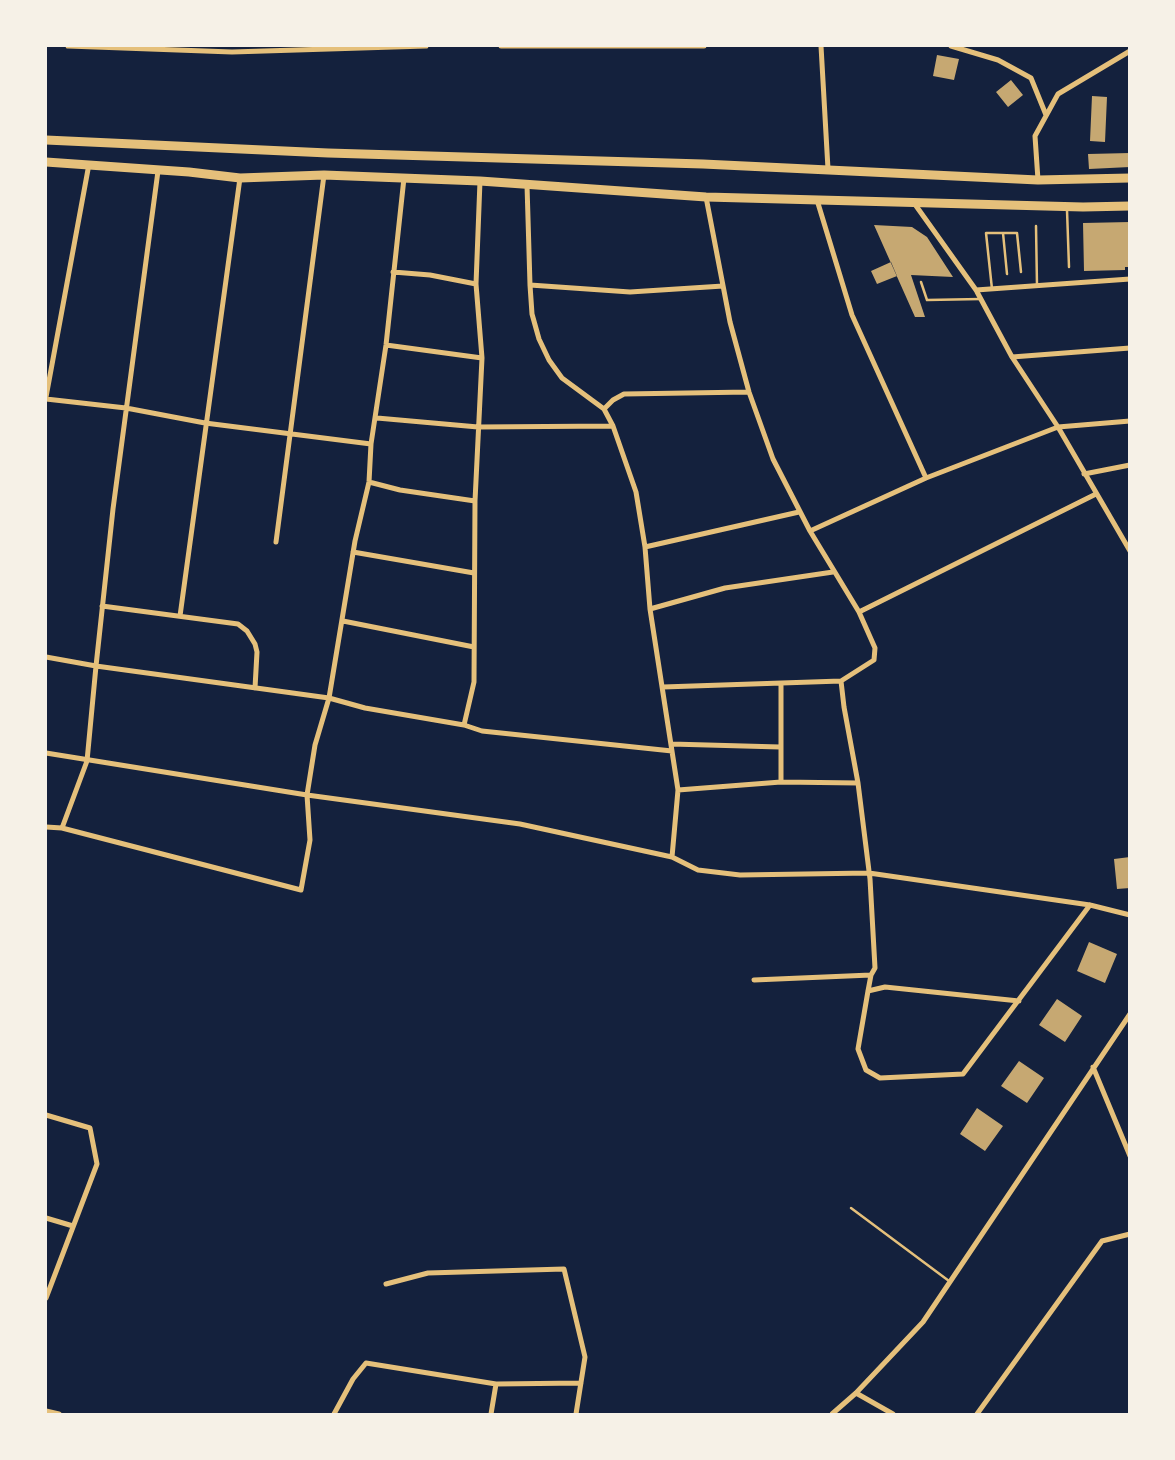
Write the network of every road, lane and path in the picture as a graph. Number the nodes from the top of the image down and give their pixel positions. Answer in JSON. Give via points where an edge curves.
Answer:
{"nodes":[{"id":1,"x":68,"y":46,"type":"edge"},
{"id":2,"x":426,"y":46,"type":"edge"},
{"id":3,"x":501,"y":46,"type":"edge"},
{"id":4,"x":665,"y":46,"type":"edge"},
{"id":5,"x":704,"y":46,"type":"edge"},
{"id":6,"x":821,"y":46,"type":"edge"},
{"id":7,"x":951,"y":46,"type":"edge"},
{"id":8,"x":232,"y":49,"type":"edge"},
{"id":9,"x":1129,"y":51,"type":"edge"},
{"id":10,"x":1046,"y":116,"type":"junction"},
{"id":11,"x":46,"y":140,"type":"edge"},
{"id":12,"x":46,"y":162,"type":"edge"},
{"id":13,"x":89,"y":164,"type":"junction"},
{"id":14,"x":828,"y":169,"type":"junction"},
{"id":15,"x":158,"y":171,"type":"junction"},
{"id":16,"x":324,"y":175,"type":"junction"},
{"id":17,"x":1129,"y":177,"type":"edge"},
{"id":18,"x":240,"y":178,"type":"junction"},
{"id":19,"x":404,"y":178,"type":"junction"},
{"id":20,"x":1038,"y":180,"type":"junction"},
{"id":21,"x":480,"y":181,"type":"junction"},
{"id":22,"x":527,"y":185,"type":"junction"},
{"id":23,"x":706,"y":197,"type":"junction"},
{"id":24,"x":817,"y":200,"type":"junction"},
{"id":25,"x":913,"y":201,"type":"junction"},
{"id":26,"x":1067,"y":206,"type":"junction"},
{"id":27,"x":1129,"y":206,"type":"edge"},
{"id":28,"x":1036,"y":226,"type":"dead end"},
{"id":29,"x":1003,"y":233,"type":"junction"},
{"id":30,"x":1069,"y":267,"type":"dead end"},
{"id":31,"x":393,"y":272,"type":"junction"},
{"id":32,"x":1021,"y":272,"type":"dead end"},
{"id":33,"x":1007,"y":274,"type":"dead end"},
{"id":34,"x":1129,"y":279,"type":"edge"},
{"id":35,"x":921,"y":282,"type":"dead end"},
{"id":36,"x":476,"y":284,"type":"junction"},
{"id":37,"x":530,"y":285,"type":"junction"},
{"id":38,"x":723,"y":286,"type":"junction"},
{"id":39,"x":1037,"y":286,"type":"junction"},
{"id":40,"x":992,"y":289,"type":"junction"},
{"id":41,"x":976,"y":290,"type":"junction"},
{"id":42,"x":981,"y":299,"type":"junction"},
{"id":43,"x":386,"y":345,"type":"junction"},
{"id":44,"x":1129,"y":348,"type":"edge"},
{"id":45,"x":1012,"y":357,"type":"junction"},
{"id":46,"x":482,"y":358,"type":"junction"},
{"id":47,"x":750,"y":392,"type":"junction"},
{"id":48,"x":46,"y":398,"type":"edge"},
{"id":49,"x":126,"y":408,"type":"junction"},
{"id":50,"x":604,"y":409,"type":"junction"},
{"id":51,"x":377,"y":418,"type":"junction"},
{"id":52,"x":1129,"y":421,"type":"edge"},
{"id":53,"x":205,"y":423,"type":"junction"},
{"id":54,"x":613,"y":426,"type":"junction"},
{"id":55,"x":1058,"y":427,"type":"junction"},
{"id":56,"x":478,"y":428,"type":"junction"},
{"id":57,"x":292,"y":432,"type":"junction"},
{"id":58,"x":372,"y":444,"type":"junction"},
{"id":59,"x":1129,"y":465,"type":"edge"},
{"id":60,"x":1084,"y":474,"type":"junction"},
{"id":61,"x":926,"y":478,"type":"junction"},
{"id":62,"x":369,"y":482,"type":"junction"},
{"id":63,"x":1096,"y":495,"type":"junction"},
{"id":64,"x":475,"y":500,"type":"junction"},
{"id":65,"x":799,"y":512,"type":"junction"},
{"id":66,"x":810,"y":531,"type":"junction"},
{"id":67,"x":276,"y":542,"type":"dead end"},
{"id":68,"x":645,"y":547,"type":"junction"},
{"id":69,"x":1129,"y":551,"type":"edge"},
{"id":70,"x":353,"y":552,"type":"junction"},
{"id":71,"x":833,"y":572,"type":"junction"},
{"id":72,"x":474,"y":573,"type":"junction"},
{"id":73,"x":102,"y":606,"type":"junction"},
{"id":74,"x":650,"y":609,"type":"junction"},
{"id":75,"x":859,"y":612,"type":"junction"},
{"id":76,"x":180,"y":616,"type":"junction"},
{"id":77,"x":343,"y":621,"type":"junction"},
{"id":78,"x":474,"y":647,"type":"junction"},
{"id":79,"x":46,"y":657,"type":"edge"},
{"id":80,"x":96,"y":666,"type":"junction"},
{"id":81,"x":841,"y":681,"type":"junction"},
{"id":82,"x":781,"y":684,"type":"junction"},
{"id":83,"x":663,"y":687,"type":"junction"},
{"id":84,"x":255,"y":688,"type":"junction"},
{"id":85,"x":329,"y":698,"type":"junction"},
{"id":86,"x":464,"y":725,"type":"junction"},
{"id":87,"x":671,"y":744,"type":"junction"},
{"id":88,"x":780,"y":747,"type":"junction"},
{"id":89,"x":672,"y":751,"type":"junction"},
{"id":90,"x":46,"y":753,"type":"edge"},
{"id":91,"x":87,"y":761,"type":"junction"},
{"id":92,"x":781,"y":782,"type":"junction"},
{"id":93,"x":858,"y":782,"type":"junction"},
{"id":94,"x":678,"y":790,"type":"junction"},
{"id":95,"x":307,"y":795,"type":"junction"},
{"id":96,"x":46,"y":827,"type":"edge"},
{"id":97,"x":62,"y":828,"type":"junction"},
{"id":98,"x":672,"y":858,"type":"junction"},
{"id":99,"x":869,"y":873,"type":"junction"},
{"id":100,"x":1090,"y":905,"type":"junction"},
{"id":101,"x":1129,"y":915,"type":"edge"},
{"id":102,"x":871,"y":975,"type":"junction"},
{"id":103,"x":754,"y":980,"type":"dead end"},
{"id":104,"x":868,"y":991,"type":"junction"},
{"id":105,"x":1019,"y":1000,"type":"junction"},
{"id":106,"x":1129,"y":1014,"type":"edge"},
{"id":107,"x":1093,"y":1067,"type":"junction"},
{"id":108,"x":46,"y":1115,"type":"edge"},
{"id":109,"x":1129,"y":1156,"type":"edge"},
{"id":110,"x":851,"y":1208,"type":"dead end"},
{"id":111,"x":46,"y":1218,"type":"edge"},
{"id":112,"x":73,"y":1226,"type":"junction"},
{"id":113,"x":1129,"y":1234,"type":"edge"},
{"id":114,"x":950,"y":1281,"type":"junction"},
{"id":115,"x":386,"y":1284,"type":"dead end"},
{"id":116,"x":46,"y":1298,"type":"edge"},
{"id":117,"x":580,"y":1383,"type":"junction"},
{"id":118,"x":496,"y":1384,"type":"junction"},
{"id":119,"x":856,"y":1392,"type":"junction"},
{"id":120,"x":46,"y":1411,"type":"edge"},
{"id":121,"x":59,"y":1415,"type":"edge"},
{"id":122,"x":334,"y":1415,"type":"edge"},
{"id":123,"x":491,"y":1415,"type":"edge"},
{"id":124,"x":576,"y":1415,"type":"edge"},
{"id":125,"x":832,"y":1415,"type":"edge"},
{"id":126,"x":893,"y":1415,"type":"edge"},
{"id":127,"x":977,"y":1415,"type":"edge"}],
"edges":[{"from":1,"to":8,"type":"street"},
{"from":2,"to":8,"type":"street"},
{"from":3,"to":4,"type":"street"},
{"from":4,"to":5,"type":"street"},
{"from":6,"to":14,"type":"street"},
{"from":7,"to":10,"type":"street","via":[[998,60],[1031,78]]},
{"from":9,"to":10,"type":"street","via":[[1058,93]]},
{"from":10,"to":20,"type":"street","via":[[1035,136]]},
{"from":11,"to":14,"type":"main road"},
{"from":12,"to":13,"type":"main road"},
{"from":13,"to":15,"type":"main road"},
{"from":13,"to":48,"type":"street"},
{"from":14,"to":20,"type":"main road"},
{"from":15,"to":18,"type":"main road"},
{"from":15,"to":49,"type":"street"},
{"from":16,"to":18,"type":"main road"},
{"from":16,"to":19,"type":"main road"},
{"from":16,"to":57,"type":"street"},
{"from":17,"to":20,"type":"main road"},
{"from":18,"to":53,"type":"street"},
{"from":19,"to":21,"type":"main road"},
{"from":19,"to":31,"type":"street"},
{"from":21,"to":22,"type":"main road"},
{"from":21,"to":36,"type":"street"},
{"from":22,"to":23,"type":"main road"},
{"from":22,"to":37,"type":"street"},
{"from":23,"to":24,"type":"main road"},
{"from":23,"to":38,"type":"street"},
{"from":24,"to":25,"type":"main road"},
{"from":24,"to":61,"type":"street","via":[[852,315]]},
{"from":25,"to":26,"type":"main road"},
{"from":25,"to":41,"type":"street"},
{"from":26,"to":27,"type":"main road"},
{"from":26,"to":30,"type":"lane"},
{"from":28,"to":39,"type":"lane"},
{"from":29,"to":32,"type":"lane","via":[[1017,233]]},
{"from":29,"to":33,"type":"lane"},
{"from":29,"to":40,"type":"lane","via":[[986,233]]},
{"from":31,"to":36,"type":"street"},
{"from":31,"to":43,"type":"street"},
{"from":34,"to":39,"type":"street"},
{"from":35,"to":42,"type":"lane","via":[[927,300]]},
{"from":36,"to":46,"type":"street"},
{"from":37,"to":38,"type":"street","via":[[630,292]]},
{"from":37,"to":50,"type":"street","via":[[535,327],[549,360],[562,378]]},
{"from":38,"to":47,"type":"street"},
{"from":39,"to":40,"type":"street"},
{"from":40,"to":41,"type":"street"},
{"from":41,"to":42,"type":"street"},
{"from":42,"to":45,"type":"street"},
{"from":43,"to":46,"type":"street"},
{"from":43,"to":51,"type":"street"},
{"from":44,"to":45,"type":"street"},
{"from":45,"to":55,"type":"street"},
{"from":46,"to":56,"type":"street"},
{"from":47,"to":50,"type":"street","via":[[624,394]]},
{"from":47,"to":65,"type":"street","via":[[773,459]]},
{"from":48,"to":49,"type":"street"},
{"from":49,"to":53,"type":"street"},
{"from":49,"to":73,"type":"street"},
{"from":50,"to":54,"type":"street"},
{"from":51,"to":56,"type":"street"},
{"from":51,"to":58,"type":"street"},
{"from":52,"to":55,"type":"street"},
{"from":53,"to":57,"type":"street"},
{"from":53,"to":76,"type":"street"},
{"from":54,"to":56,"type":"street"},
{"from":54,"to":68,"type":"street","via":[[636,492]]},
{"from":55,"to":60,"type":"street"},
{"from":55,"to":61,"type":"street"},
{"from":56,"to":64,"type":"street"},
{"from":57,"to":58,"type":"street"},
{"from":57,"to":67,"type":"street"},
{"from":58,"to":62,"type":"street"},
{"from":59,"to":60,"type":"street"},
{"from":60,"to":63,"type":"street"},
{"from":61,"to":66,"type":"street"},
{"from":62,"to":64,"type":"street"},
{"from":62,"to":70,"type":"street"},
{"from":63,"to":69,"type":"street"},
{"from":63,"to":75,"type":"street"},
{"from":64,"to":72,"type":"street"},
{"from":65,"to":66,"type":"street"},
{"from":65,"to":68,"type":"street"},
{"from":66,"to":71,"type":"street"},
{"from":68,"to":74,"type":"street"},
{"from":70,"to":72,"type":"street"},
{"from":70,"to":77,"type":"street"},
{"from":71,"to":74,"type":"street","via":[[725,588]]},
{"from":71,"to":75,"type":"street"},
{"from":72,"to":78,"type":"street"},
{"from":73,"to":76,"type":"street"},
{"from":73,"to":80,"type":"street"},
{"from":74,"to":83,"type":"street"},
{"from":75,"to":81,"type":"street","via":[[875,648],[874,660]]},
{"from":76,"to":84,"type":"street","via":[[232,622],[247,631],[257,652]]},
{"from":77,"to":78,"type":"street"},
{"from":77,"to":85,"type":"street"},
{"from":78,"to":86,"type":"street","via":[[474,682]]},
{"from":79,"to":80,"type":"street"},
{"from":80,"to":84,"type":"street"},
{"from":80,"to":91,"type":"street"},
{"from":81,"to":82,"type":"street"},
{"from":81,"to":93,"type":"street"},
{"from":82,"to":83,"type":"street"},
{"from":82,"to":88,"type":"street"},
{"from":83,"to":87,"type":"street"},
{"from":84,"to":85,"type":"street"},
{"from":85,"to":86,"type":"street"},
{"from":85,"to":95,"type":"street"},
{"from":86,"to":89,"type":"street","via":[[482,731]]},
{"from":87,"to":88,"type":"street"},
{"from":87,"to":89,"type":"street"},
{"from":88,"to":92,"type":"street"},
{"from":89,"to":94,"type":"street"},
{"from":90,"to":91,"type":"street"},
{"from":91,"to":95,"type":"street"},
{"from":91,"to":97,"type":"street"},
{"from":92,"to":93,"type":"street"},
{"from":92,"to":94,"type":"street"},
{"from":93,"to":99,"type":"street"},
{"from":94,"to":98,"type":"street"},
{"from":95,"to":97,"type":"street","via":[[310,840],[301,890]]},
{"from":95,"to":98,"type":"street","via":[[520,824]]},
{"from":96,"to":97,"type":"street"},
{"from":98,"to":99,"type":"street","via":[[698,870],[740,874]]},
{"from":99,"to":100,"type":"street"},
{"from":99,"to":102,"type":"street","via":[[876,968]]},
{"from":100,"to":101,"type":"street"},
{"from":100,"to":105,"type":"street"},
{"from":102,"to":103,"type":"street"},
{"from":102,"to":104,"type":"street"},
{"from":104,"to":105,"type":"street","via":[[885,987]]},
{"from":104,"to":105,"type":"street","via":[[858,1049],[866,1070],[880,1078],[963,1074]]},
{"from":106,"to":107,"type":"street"},
{"from":107,"to":109,"type":"street"},
{"from":107,"to":114,"type":"street"},
{"from":108,"to":112,"type":"street","via":[[90,1128],[97,1164]]},
{"from":110,"to":114,"type":"lane"},
{"from":111,"to":112,"type":"street"},
{"from":112,"to":116,"type":"street"},
{"from":113,"to":127,"type":"street","via":[[1102,1241]]},
{"from":114,"to":119,"type":"street","via":[[923,1322]]},
{"from":115,"to":117,"type":"street","via":[[428,1273],[564,1269],[584,1357]]},
{"from":117,"to":118,"type":"street"},
{"from":117,"to":124,"type":"street"},
{"from":118,"to":122,"type":"street","via":[[366,1363]]},
{"from":118,"to":123,"type":"street"},
{"from":119,"to":125,"type":"street"},
{"from":119,"to":126,"type":"street"},
{"from":120,"to":121,"type":"street"}]}
